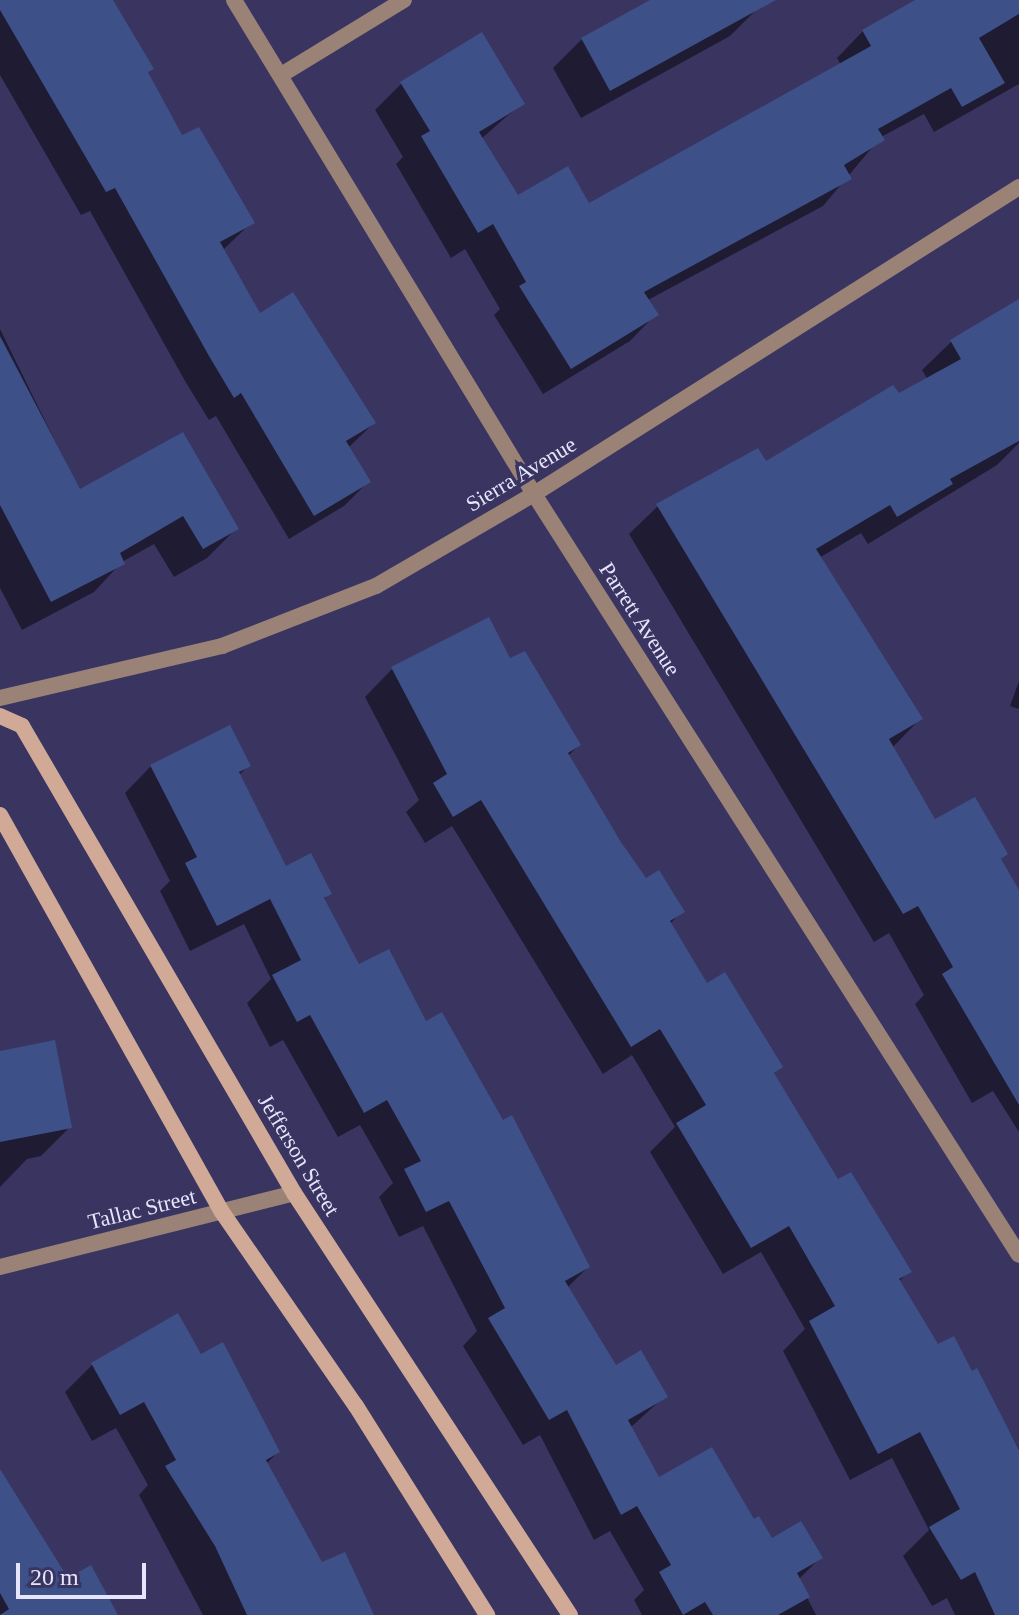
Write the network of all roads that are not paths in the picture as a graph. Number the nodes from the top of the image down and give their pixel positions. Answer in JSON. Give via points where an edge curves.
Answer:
{"nodes":[{"id":1,"x":234,"y":0,"type":"edge"},
{"id":2,"x":404,"y":0,"type":"edge"},
{"id":3,"x":281,"y":75,"type":"junction"},
{"id":4,"x":1019,"y":187,"type":"edge"},
{"id":5,"x":534,"y":494,"type":"junction"},
{"id":6,"x":0,"y":698,"type":"edge"},
{"id":7,"x":0,"y":716,"type":"edge"},
{"id":8,"x":0,"y":815,"type":"edge"},
{"id":9,"x":294,"y":1193,"type":"junction"},
{"id":10,"x":222,"y":1212,"type":"junction"},
{"id":11,"x":1019,"y":1255,"type":"edge"},
{"id":12,"x":0,"y":1267,"type":"edge"},
{"id":13,"x":487,"y":1615,"type":"edge"},
{"id":14,"x":570,"y":1615,"type":"edge"}],
"edges":[{"from":1,"to":3,"type":"street","name":"Parrett Avenue"},
{"from":2,"to":3,"type":"street"},
{"from":3,"to":5,"type":"street","name":"Parrett Avenue"},
{"from":4,"to":5,"type":"street","name":"Sierra Avenue"},
{"from":5,"to":6,"type":"street","name":"Sierra Avenue","via":[[376,586],[293,620],[222,646]]},
{"from":5,"to":11,"type":"street","name":"Parrett Avenue"},
{"from":7,"to":9,"type":"main road","name":"Jefferson Street","via":[[22,726]]},
{"from":8,"to":10,"type":"main road"},
{"from":9,"to":10,"type":"street","name":"Tallac Street"},
{"from":9,"to":14,"type":"main road","name":"Jefferson Street"},
{"from":10,"to":12,"type":"street","name":"Tallac Street"},
{"from":10,"to":13,"type":"main road","via":[[356,1406]]}]}
